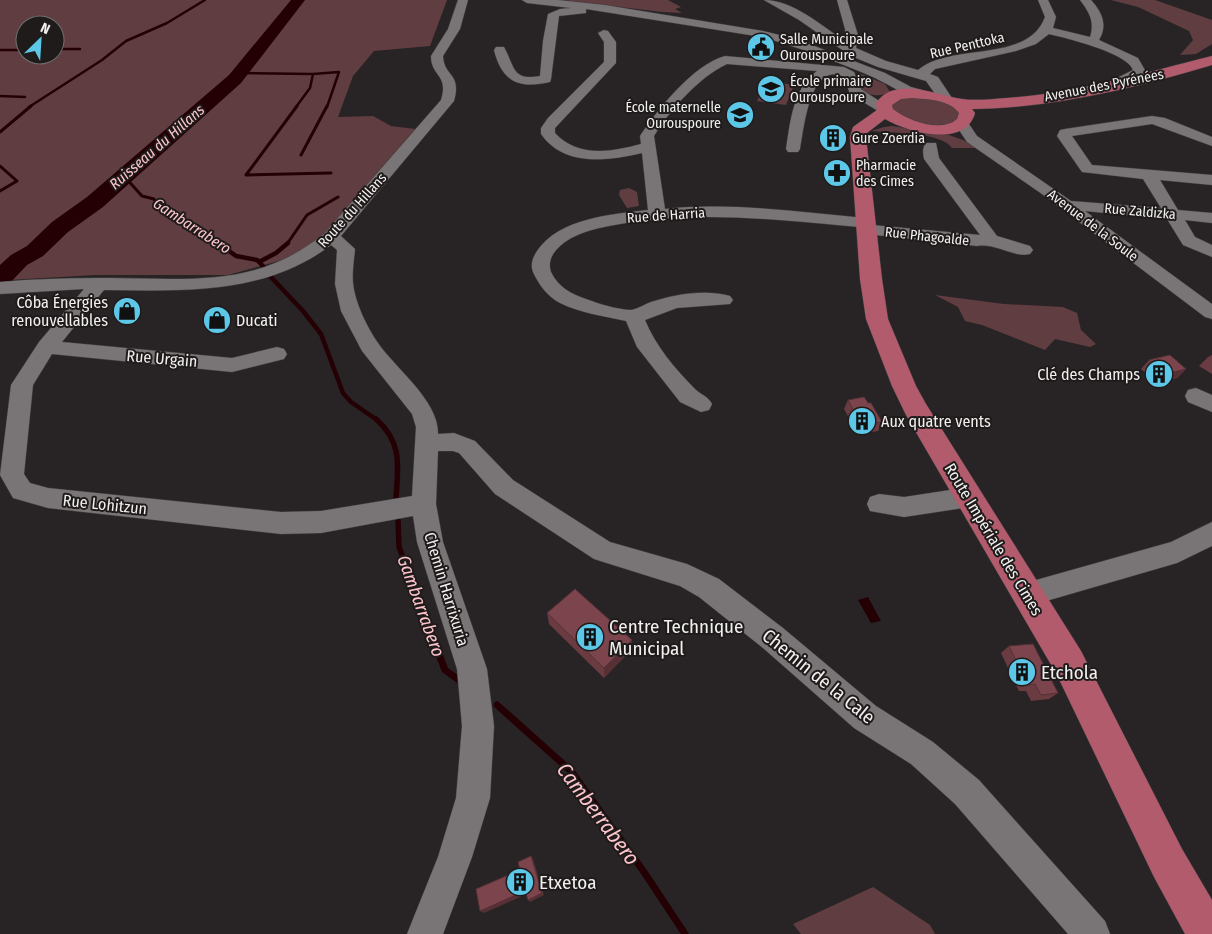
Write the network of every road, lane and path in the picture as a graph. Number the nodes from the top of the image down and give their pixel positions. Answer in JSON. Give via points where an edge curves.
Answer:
{"nodes":[{"id":1,"x":527,"y":0,"type":"edge"},
{"id":2,"x":769,"y":0,"type":"edge"},
{"id":3,"x":842,"y":0,"type":"edge"},
{"id":4,"x":1043,"y":0,"type":"edge"},
{"id":5,"x":1085,"y":0,"type":"edge"},
{"id":6,"x":462,"y":1,"type":"edge"},
{"id":7,"x":628,"y":12,"type":"junction"},
{"id":8,"x":612,"y":16,"type":"junction"},
{"id":9,"x":714,"y":26,"type":"junction"},
{"id":10,"x":1045,"y":30,"type":"junction"},
{"id":11,"x":604,"y":33,"type":"dead end"},
{"id":12,"x":1093,"y":41,"type":"junction"},
{"id":13,"x":848,"y":45,"type":"junction"},
{"id":14,"x":514,"y":48,"type":"dead end"},
{"id":15,"x":1212,"y":60,"type":"edge"},
{"id":16,"x":833,"y":69,"type":"junction"},
{"id":17,"x":922,"y":74,"type":"junction"},
{"id":18,"x":1112,"y":86,"type":"junction"},
{"id":19,"x":889,"y":99,"type":"junction"},
{"id":20,"x":954,"y":105,"type":"junction"},
{"id":21,"x":906,"y":124,"type":"junction"},
{"id":22,"x":868,"y":125,"type":"junction"},
{"id":23,"x":942,"y":129,"type":"junction"},
{"id":24,"x":972,"y":139,"type":"junction"},
{"id":25,"x":1212,"y":142,"type":"edge"},
{"id":26,"x":931,"y":146,"type":"dead end"},
{"id":27,"x":648,"y":147,"type":"junction"},
{"id":28,"x":793,"y":149,"type":"dead end"},
{"id":29,"x":1148,"y":174,"type":"junction"},
{"id":30,"x":1212,"y":180,"type":"edge"},
{"id":31,"x":1068,"y":206,"type":"junction"},
{"id":32,"x":657,"y":213,"type":"junction"},
{"id":33,"x":1172,"y":214,"type":"junction"},
{"id":34,"x":1212,"y":218,"type":"edge"},
{"id":35,"x":865,"y":226,"type":"junction"},
{"id":36,"x":330,"y":238,"type":"junction"},
{"id":37,"x":988,"y":239,"type":"junction"},
{"id":38,"x":1024,"y":250,"type":"dead end"},
{"id":39,"x":1212,"y":252,"type":"edge"},
{"id":40,"x":100,"y":284,"type":"junction"},
{"id":41,"x":2,"y":287,"type":"edge"},
{"id":42,"x":723,"y":300,"type":"dead end"},
{"id":43,"x":1212,"y":313,"type":"edge"},
{"id":44,"x":634,"y":317,"type":"junction"},
{"id":45,"x":46,"y":347,"type":"junction"},
{"id":46,"x":277,"y":354,"type":"dead end"},
{"id":47,"x":701,"y":404,"type":"dead end"},
{"id":48,"x":426,"y":444,"type":"junction"},
{"id":49,"x":6,"y":476,"type":"edge"},
{"id":50,"x":970,"y":496,"type":"junction"},
{"id":51,"x":424,"y":504,"type":"junction"},
{"id":52,"x":879,"y":504,"type":"dead end"},
{"id":53,"x":1212,"y":533,"type":"edge"},
{"id":54,"x":1029,"y":594,"type":"junction"},
{"id":55,"x":425,"y":934,"type":"edge"},
{"id":56,"x":1092,"y":934,"type":"edge"},
{"id":57,"x":1208,"y":934,"type":"edge"}],
"edges":[{"from":1,"to":7,"type":"street"},
{"from":2,"to":13,"type":"street"},
{"from":3,"to":13,"type":"street","via":[[852,31]]},
{"from":4,"to":10,"type":"street","via":[[1050,12],[1049,26]]},
{"from":5,"to":12,"type":"street","via":[[1099,23]]},
{"from":6,"to":36,"type":"street","name":"Route du Hillans","via":[[452,32],[437,53],[437,61],[451,82],[447,101]]},
{"from":7,"to":8,"type":"street"},
{"from":7,"to":9,"type":"street"},
{"from":8,"to":9,"type":"street","via":[[629,15]]},
{"from":8,"to":14,"type":"street","via":[[572,10],[554,14],[548,74],[540,81],[516,79],[502,56]]},
{"from":9,"to":19,"type":"street","via":[[792,42],[880,76]]},
{"from":10,"to":12,"type":"street"},
{"from":10,"to":17,"type":"street","name":"Rue Penttoka","via":[[1018,48],[939,64]]},
{"from":11,"to":27,"type":"street","via":[[610,42],[610,63],[553,121],[548,134],[558,146],[586,155],[611,155]]},
{"from":12,"to":18,"type":"street","via":[[1132,60],[1139,67],[1140,72]]},
{"from":13,"to":17,"type":"street","via":[[882,64]]},
{"from":15,"to":18,"type":"main road","name":"Avenue des Pyrénées"},
{"from":16,"to":19,"type":"street","via":[[850,75],[853,88],[860,94]]},
{"from":16,"to":27,"type":"street","via":[[738,60],[720,62],[664,110],[647,136]]},
{"from":16,"to":28,"type":"street","via":[[817,77],[809,89]]},
{"from":17,"to":20,"type":"street","name":"Avenue de la Soule","via":[[936,81]]},
{"from":18,"to":20,"type":"main road","name":"Avenue des Pyrénées","via":[[976,108]]},
{"from":19,"to":20,"type":"main road","via":[[918,93]]},
{"from":19,"to":21,"type":"main road","via":[[890,116]]},
{"from":19,"to":22,"type":"main road"},
{"from":20,"to":23,"type":"main road","name":"Avenue des Pyrénées"},
{"from":20,"to":24,"type":"street","name":"Avenue de la Soule","via":[[963,128]]},
{"from":21,"to":22,"type":"main road"},
{"from":21,"to":23,"type":"main road"},
{"from":22,"to":35,"type":"main road","name":"Route Impériale des Cimes","via":[[859,131],[858,137]]},
{"from":23,"to":24,"type":"street","name":"Avenue de la Soule"},
{"from":24,"to":31,"type":"street","name":"Avenue de la Soule"},
{"from":25,"to":29,"type":"street","via":[[1152,120],[1065,133],[1087,169]]},
{"from":26,"to":37,"type":"street","name":"Rue Phagoalde","via":[[932,159],[988,233]]},
{"from":27,"to":32,"type":"street"},
{"from":29,"to":30,"type":"street"},
{"from":29,"to":33,"type":"street"},
{"from":31,"to":33,"type":"street","name":"Rue Zaldizka"},
{"from":31,"to":43,"type":"street","name":"Avenue de la Soule"},
{"from":32,"to":35,"type":"street","name":"Rue de Harria","via":[[759,213]]},
{"from":32,"to":44,"type":"street","name":"Rue de Harria","via":[[591,224],[565,234],[546,250],[540,264],[546,282],[554,292],[580,303]]},
{"from":33,"to":34,"type":"street","name":"Rue Zaldizka"},
{"from":33,"to":39,"type":"street","via":[[1188,240]]},
{"from":35,"to":37,"type":"street","name":"Rue Phagoalde","via":[[977,241]]},
{"from":35,"to":50,"type":"main road","name":"Route Impériale des Cimes","via":[[877,319],[884,340],[915,408]]},
{"from":36,"to":40,"type":"street","name":"Route du Hillans","via":[[309,255],[267,272],[207,283]]},
{"from":36,"to":48,"type":"street","name":"Chemin Harrixuria","via":[[346,249],[344,284],[351,312],[369,346],[422,411],[427,427]]},
{"from":37,"to":38,"type":"street","name":"Rue Phagoalde"},
{"from":40,"to":41,"type":"street","name":"Route du Hillans"},
{"from":40,"to":45,"type":"street","name":"Rue Lohitzun"},
{"from":42,"to":44,"type":"street","via":[[686,299],[656,306]]},
{"from":44,"to":47,"type":"street","via":[[644,342],[688,396]]},
{"from":45,"to":46,"type":"street","name":"Rue Urgain","via":[[232,365]]},
{"from":45,"to":49,"type":"street","name":"Rue Lohitzun","via":[[22,385]]},
{"from":48,"to":51,"type":"street","name":"Chemin Harrixuria"},
{"from":48,"to":56,"type":"street","name":"Chemin de la Cale","via":[[454,442],[467,448],[504,487],[603,551],[688,576],[709,588],[865,717],[922,753],[967,792]]},
{"from":49,"to":51,"type":"street","name":"Rue Lohitzun","via":[[22,491],[48,498],[281,523],[321,522]]},
{"from":50,"to":52,"type":"street","via":[[904,507]]},
{"from":50,"to":54,"type":"main road","name":"Route Impériale des Cimes"},
{"from":51,"to":55,"type":"street","name":"Chemin Harrixuria","via":[[430,542],[472,669],[478,726],[473,798],[455,857]]},
{"from":53,"to":54,"type":"street","via":[[1177,552]]},
{"from":54,"to":57,"type":"main road","name":"Route Impériale des Cimes","via":[[1069,663],[1168,863]]}]}
